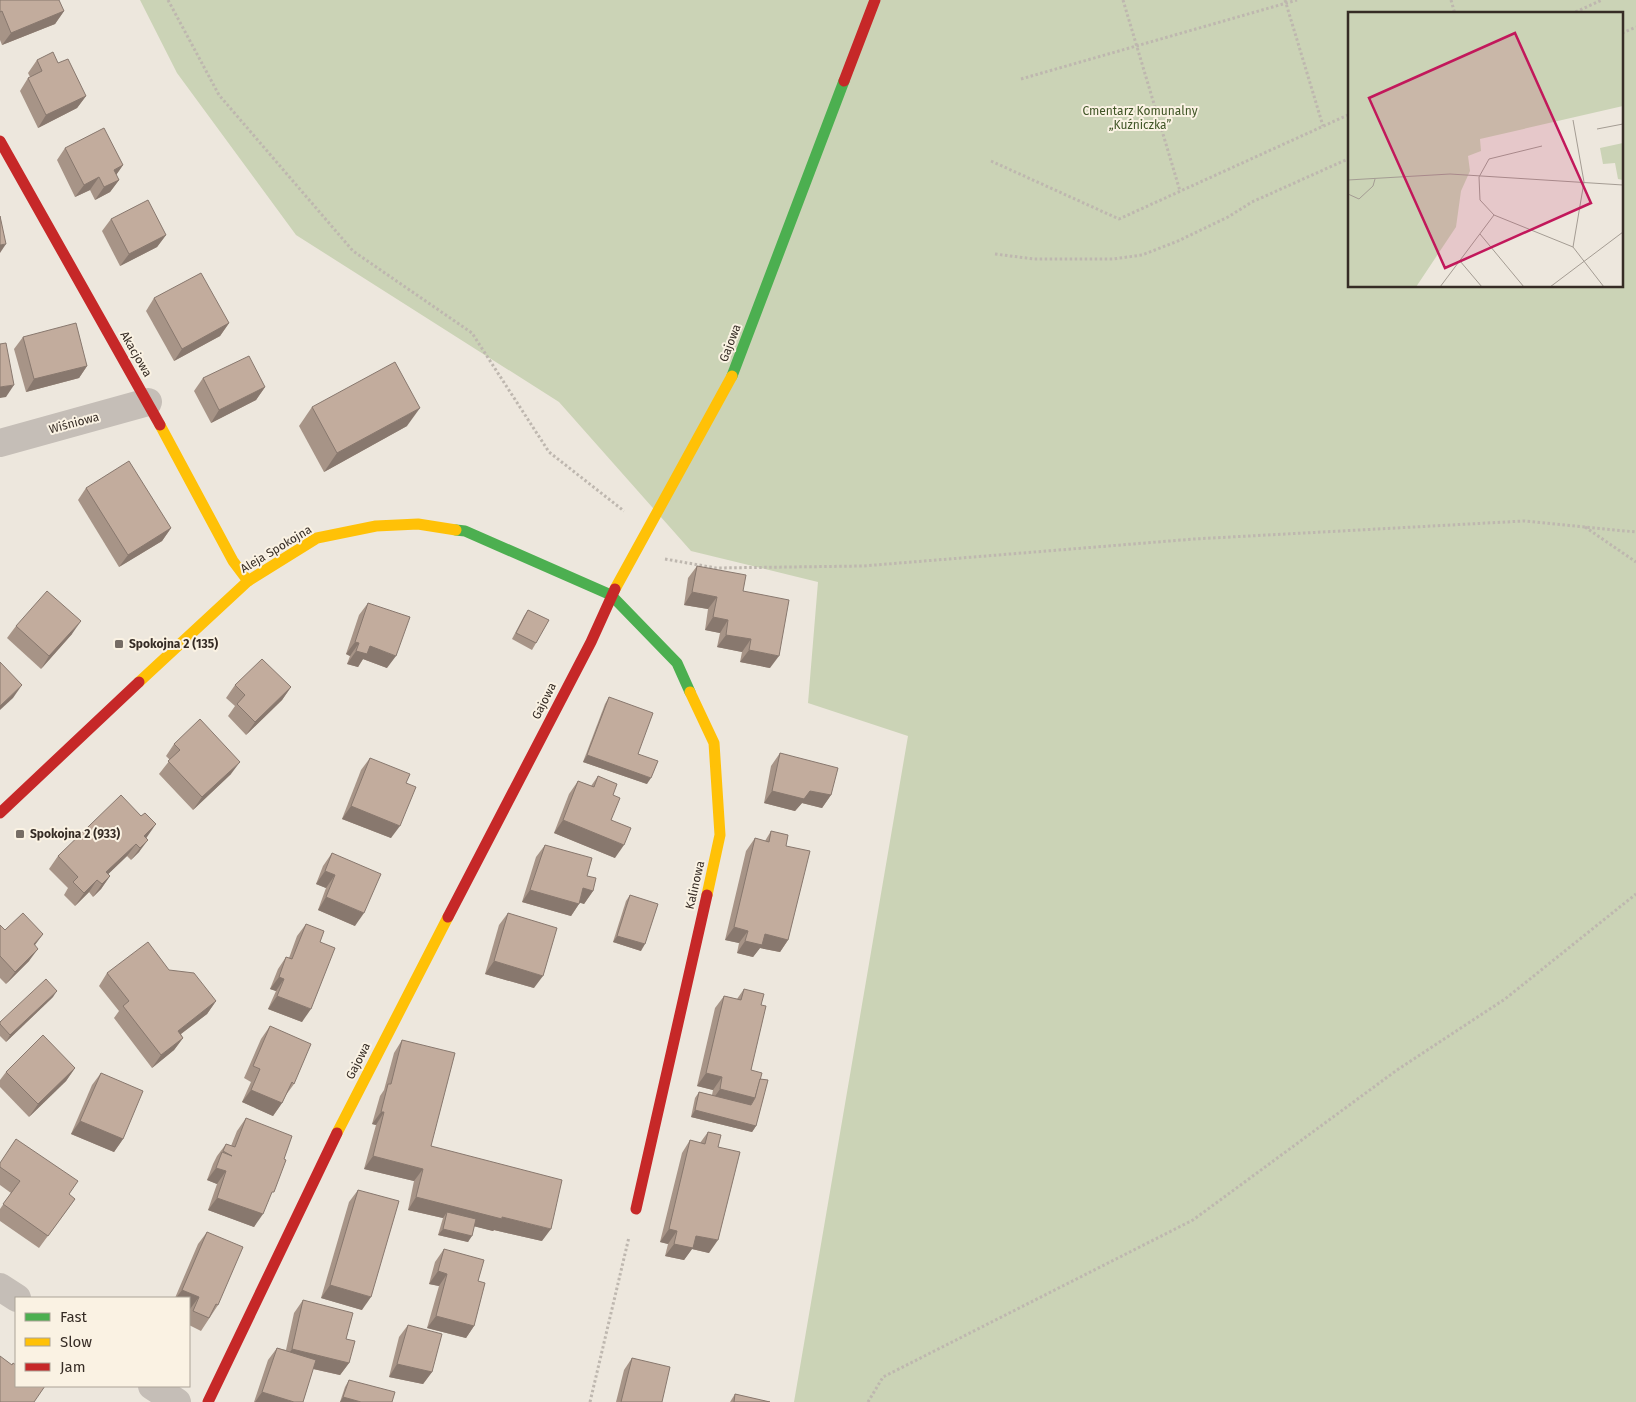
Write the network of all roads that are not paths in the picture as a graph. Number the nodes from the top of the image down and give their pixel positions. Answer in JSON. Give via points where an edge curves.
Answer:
{"nodes":[{"id":1,"x":875,"y":0,"type":"edge"},
{"id":2,"x":2,"y":147,"type":"edge"},
{"id":3,"x":148,"y":402,"type":"junction"},
{"id":4,"x":0,"y":443,"type":"edge"},
{"id":5,"x":248,"y":581,"type":"junction"},
{"id":6,"x":611,"y":594,"type":"junction"},
{"id":7,"x":0,"y":813,"type":"edge"},
{"id":8,"x":636,"y":1208,"type":"road end"},
{"id":9,"x":0,"y":1287,"type":"edge"},
{"id":10,"x":15,"y":1297,"type":"edge"},
{"id":11,"x":154,"y":1387,"type":"edge"},
{"id":12,"x":177,"y":1402,"type":"edge"},
{"id":13,"x":208,"y":1402,"type":"edge"}],
"edges":[{"from":1,"to":6,"type":"street","name":"Gajowa","via":[[733,376]]},
{"from":2,"to":3,"type":"street","name":"Akacjowa"},
{"from":3,"to":4,"type":"street","name":"Wiśniowa"},
{"from":3,"to":5,"type":"street","name":"Akacjowa","via":[[233,561]]},
{"from":5,"to":6,"type":"street","name":"Aleja Spokojna","via":[[317,538],[376,526],[418,524],[465,531]]},
{"from":5,"to":7,"type":"street","name":"Aleja Spokojna"},
{"from":6,"to":8,"type":"street","name":"Kalinowa","via":[[677,664],[714,743],[720,835]]},
{"from":6,"to":13,"type":"street","name":"Gajowa","via":[[591,642],[343,1120]]},
{"from":9,"to":10,"type":"street"},
{"from":11,"to":12,"type":"street"}]}
